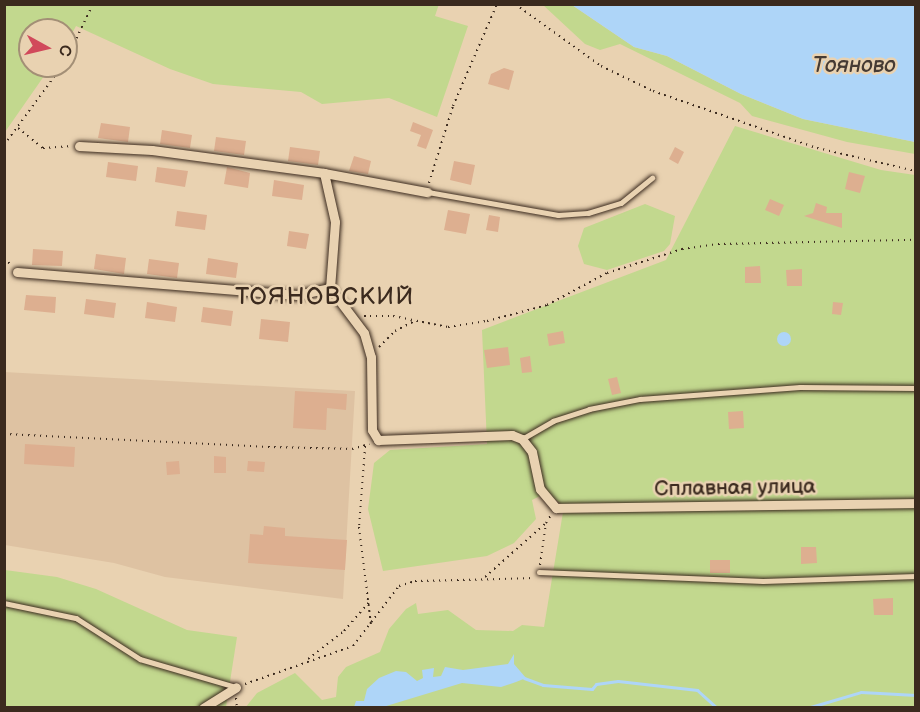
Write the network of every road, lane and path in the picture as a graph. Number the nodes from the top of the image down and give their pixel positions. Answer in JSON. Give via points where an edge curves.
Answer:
{"nodes":[{"id":1,"x":93,"y":4,"type":"edge"},
{"id":2,"x":497,"y":4,"type":"edge"},
{"id":3,"x":515,"y":4,"type":"edge"},
{"id":4,"x":78,"y":35,"type":"edge"},
{"id":5,"x":53,"y":78,"type":"edge"},
{"id":6,"x":18,"y":128,"type":"junction"},
{"id":7,"x":4,"y":145,"type":"edge"},
{"id":8,"x":79,"y":146,"type":"joint"},
{"id":9,"x":915,"y":171,"type":"edge"},
{"id":10,"x":324,"y":172,"type":"junction"},
{"id":11,"x":652,"y":178,"type":"dead end"},
{"id":12,"x":427,"y":192,"type":"junction"},
{"id":13,"x":915,"y":240,"type":"edge"},
{"id":14,"x":17,"y":272,"type":"dead end"},
{"id":15,"x":330,"y":288,"type":"junction"},
{"id":16,"x":354,"y":316,"type":"junction"},
{"id":17,"x":415,"y":321,"type":"junction"},
{"id":18,"x":370,"y":357,"type":"junction"},
{"id":19,"x":915,"y":388,"type":"edge"},
{"id":20,"x":4,"y":434,"type":"edge"},
{"id":21,"x":522,"y":439,"type":"junction"},
{"id":22,"x":378,"y":440,"type":"junction"},
{"id":23,"x":364,"y":446,"type":"junction"},
{"id":24,"x":915,"y":503,"type":"edge"},
{"id":25,"x":556,"y":508,"type":"junction"},
{"id":26,"x":546,"y":523,"type":"junction"},
{"id":27,"x":539,"y":572,"type":"junction"},
{"id":28,"x":915,"y":576,"type":"edge"},
{"id":29,"x":483,"y":578,"type":"junction"},
{"id":30,"x":369,"y":602,"type":"junction"},
{"id":31,"x":4,"y":603,"type":"edge"},
{"id":32,"x":371,"y":625,"type":"junction"},
{"id":33,"x":308,"y":659,"type":"junction"},
{"id":34,"x":236,"y":687,"type":"junction"},
{"id":35,"x":202,"y":708,"type":"edge"}],
"edges":[{"from":1,"to":4,"type":"path"},
{"from":2,"to":12,"type":"path","via":[[453,106]]},
{"from":3,"to":9,"type":"path","via":[[601,66],[653,91],[817,148]]},
{"from":5,"to":6,"type":"path"},
{"from":6,"to":7,"type":"path"},
{"from":6,"to":8,"type":"path","via":[[43,148]]},
{"from":8,"to":10,"type":"street","via":[[152,150]]},
{"from":10,"to":12,"type":"street"},
{"from":10,"to":15,"type":"street","via":[[335,222]]},
{"from":11,"to":12,"type":"lane","via":[[621,203],[588,213],[558,215],[525,206]]},
{"from":13,"to":17,"type":"path","via":[[718,244],[682,249],[607,273],[522,314],[462,326]]},
{"from":14,"to":15,"type":"street","via":[[297,295]]},
{"from":15,"to":16,"type":"street"},
{"from":16,"to":17,"type":"path"},
{"from":16,"to":18,"type":"street","via":[[364,333]]},
{"from":17,"to":18,"type":"path","via":[[395,331]]},
{"from":18,"to":22,"type":"street","via":[[370,413]]},
{"from":19,"to":21,"type":"lane","via":[[800,387],[640,399],[571,415]]},
{"from":20,"to":23,"type":"path","via":[[268,447]]},
{"from":21,"to":22,"type":"street","via":[[512,435]]},
{"from":21,"to":25,"type":"street","via":[[532,452],[540,489]]},
{"from":22,"to":23,"type":"path"},
{"from":23,"to":30,"type":"path","via":[[359,527]]},
{"from":24,"to":25,"type":"street","name":"Сплавная улица"},
{"from":25,"to":26,"type":"path"},
{"from":26,"to":27,"type":"path"},
{"from":26,"to":29,"type":"path"},
{"from":27,"to":28,"type":"lane","via":[[763,580]]},
{"from":27,"to":29,"type":"path","via":[[534,578],[520,580]]},
{"from":29,"to":32,"type":"path","via":[[415,581],[399,586]]},
{"from":30,"to":32,"type":"path"},
{"from":30,"to":33,"type":"path","via":[[344,631]]},
{"from":31,"to":34,"type":"lane","via":[[76,618],[140,659]]},
{"from":32,"to":33,"type":"path","via":[[352,646]]},
{"from":33,"to":34,"type":"path"},
{"from":34,"to":35,"type":"street"}]}
